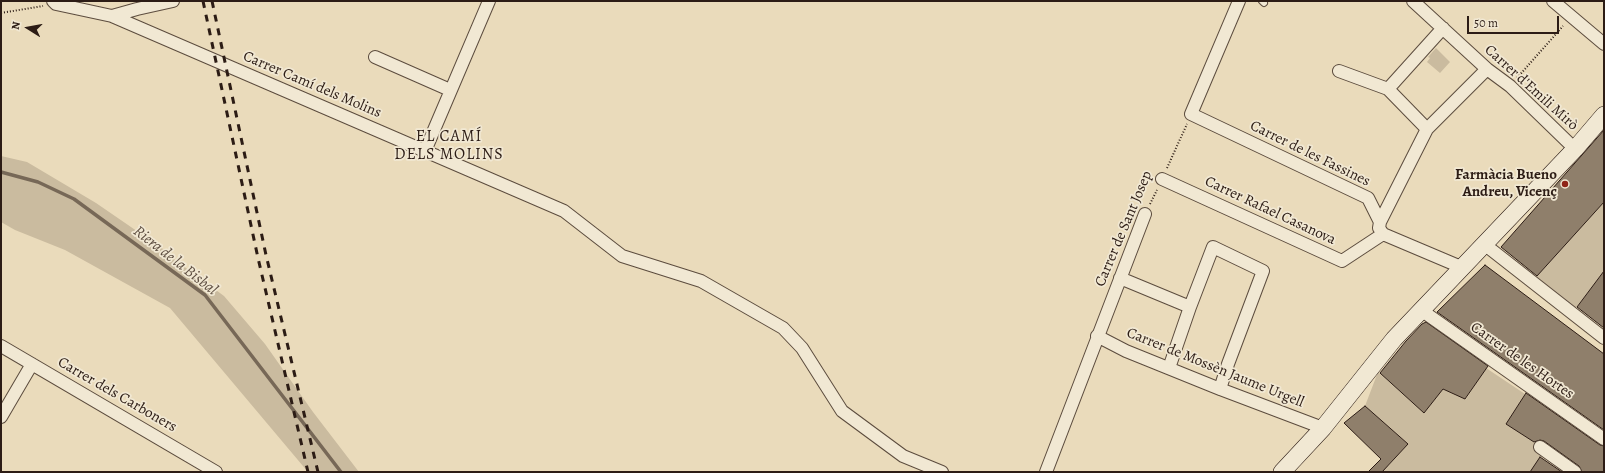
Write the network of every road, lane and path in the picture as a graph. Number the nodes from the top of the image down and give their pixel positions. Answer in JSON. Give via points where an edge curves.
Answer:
{"nodes":[{"id":1,"x":173,"y":1,"type":"edge"},
{"id":2,"x":489,"y":1,"type":"edge"},
{"id":3,"x":1239,"y":1,"type":"edge"},
{"id":4,"x":1413,"y":1,"type":"edge"},
{"id":5,"x":1553,"y":1,"type":"edge"},
{"id":6,"x":55,"y":3,"type":"edge"},
{"id":7,"x":1,"y":13,"type":"edge"},
{"id":8,"x":112,"y":16,"type":"junction"},
{"id":9,"x":1572,"y":17,"type":"junction"},
{"id":10,"x":1442,"y":28,"type":"junction"},
{"id":11,"x":1604,"y":44,"type":"edge"},
{"id":12,"x":375,"y":57,"type":"dead end"},
{"id":13,"x":1487,"y":69,"type":"junction"},
{"id":14,"x":1339,"y":71,"type":"dead end"},
{"id":15,"x":1510,"y":86,"type":"junction"},
{"id":16,"x":1388,"y":89,"type":"junction"},
{"id":17,"x":450,"y":90,"type":"junction"},
{"id":18,"x":1191,"y":114,"type":"junction"},
{"id":19,"x":1604,"y":115,"type":"edge"},
{"id":20,"x":1427,"y":129,"type":"junction"},
{"id":21,"x":1575,"y":149,"type":"junction"},
{"id":22,"x":425,"y":151,"type":"junction"},
{"id":23,"x":1162,"y":179,"type":"junction"},
{"id":24,"x":1145,"y":214,"type":"joint"},
{"id":25,"x":1380,"y":222,"type":"junction"},
{"id":26,"x":1383,"y":234,"type":"junction"},
{"id":27,"x":1484,"y":244,"type":"junction"},
{"id":28,"x":1461,"y":267,"type":"junction"},
{"id":29,"x":1120,"y":278,"type":"junction"},
{"id":30,"x":1190,"y":307,"type":"junction"},
{"id":31,"x":1421,"y":310,"type":"junction"},
{"id":32,"x":1097,"y":336,"type":"junction"},
{"id":33,"x":1604,"y":338,"type":"edge"},
{"id":34,"x":1,"y":346,"type":"edge"},
{"id":35,"x":32,"y":364,"type":"junction"},
{"id":36,"x":1169,"y":368,"type":"junction"},
{"id":37,"x":1220,"y":389,"type":"junction"},
{"id":38,"x":1,"y":417,"type":"edge"},
{"id":39,"x":1323,"y":428,"type":"junction"},
{"id":40,"x":1604,"y":439,"type":"edge"},
{"id":41,"x":1540,"y":447,"type":"dead end"},
{"id":42,"x":216,"y":472,"type":"edge"},
{"id":43,"x":942,"y":472,"type":"edge"},
{"id":44,"x":1046,"y":472,"type":"edge"},
{"id":45,"x":1282,"y":472,"type":"edge"},
{"id":46,"x":1575,"y":472,"type":"edge"}],
"edges":[{"from":1,"to":8,"type":"street"},
{"from":2,"to":17,"type":"street"},
{"from":3,"to":18,"type":"street"},
{"from":4,"to":10,"type":"street","name":"Carrer d'Emili Mirò"},
{"from":5,"to":9,"type":"street"},
{"from":6,"to":7,"type":"path"},
{"from":6,"to":8,"type":"street","name":"Carrer Camí dels Molins"},
{"from":8,"to":22,"type":"street","name":"Carrer Camí dels Molins"},
{"from":9,"to":11,"type":"street"},
{"from":9,"to":15,"type":"path"},
{"from":10,"to":13,"type":"street","name":"Carrer d'Emili Mirò"},
{"from":10,"to":16,"type":"street"},
{"from":12,"to":17,"type":"street"},
{"from":13,"to":15,"type":"street","name":"Carrer d'Emili Mirò"},
{"from":13,"to":20,"type":"street"},
{"from":14,"to":16,"type":"street"},
{"from":15,"to":21,"type":"street","name":"Carrer d'Emili Mirò"},
{"from":16,"to":20,"type":"street"},
{"from":17,"to":22,"type":"street"},
{"from":18,"to":23,"type":"path","name":"Carrer de Sant Josep"},
{"from":18,"to":25,"type":"street","name":"Carrer de les Fassines","via":[[1368,198]]},
{"from":19,"to":21,"type":"street"},
{"from":20,"to":25,"type":"street"},
{"from":21,"to":27,"type":"street"},
{"from":22,"to":43,"type":"street","name":"Carrer Camí dels Molins","via":[[564,211],[622,256],[701,282],[783,328],[802,348],[842,411],[903,456]]},
{"from":23,"to":24,"type":"path","name":"Carrer de Sant Josep"},
{"from":23,"to":26,"type":"street","name":"Carrer Rafael Casanova","via":[[1342,261]]},
{"from":24,"to":29,"type":"street","name":"Carrer de Sant Josep"},
{"from":25,"to":26,"type":"street","name":"Carrer de les Fassines","via":[[1379,228]]},
{"from":26,"to":28,"type":"street"},
{"from":27,"to":28,"type":"street"},
{"from":27,"to":33,"type":"street"},
{"from":28,"to":31,"type":"street"},
{"from":29,"to":30,"type":"street"},
{"from":29,"to":32,"type":"street","name":"Carrer de Sant Josep"},
{"from":30,"to":36,"type":"street"},
{"from":30,"to":37,"type":"street","via":[[1213,247],[1263,271]]},
{"from":31,"to":39,"type":"street","via":[[1394,339]]},
{"from":31,"to":40,"type":"street","name":"Carrer de les Hortes"},
{"from":32,"to":36,"type":"street","name":"Carrer de Mossèn Jaume Urgell"},
{"from":32,"to":44,"type":"street","name":"Carrer de Sant Josep"},
{"from":34,"to":35,"type":"street","name":"Carrer dels Carboners"},
{"from":35,"to":38,"type":"street"},
{"from":35,"to":42,"type":"street","name":"Carrer dels Carboners"},
{"from":36,"to":37,"type":"street","name":"Carrer de Mossèn Jaume Urgell"},
{"from":37,"to":39,"type":"street","name":"Carrer de Mossèn Jaume Urgell"},
{"from":39,"to":45,"type":"street"},
{"from":41,"to":46,"type":"street"}]}
